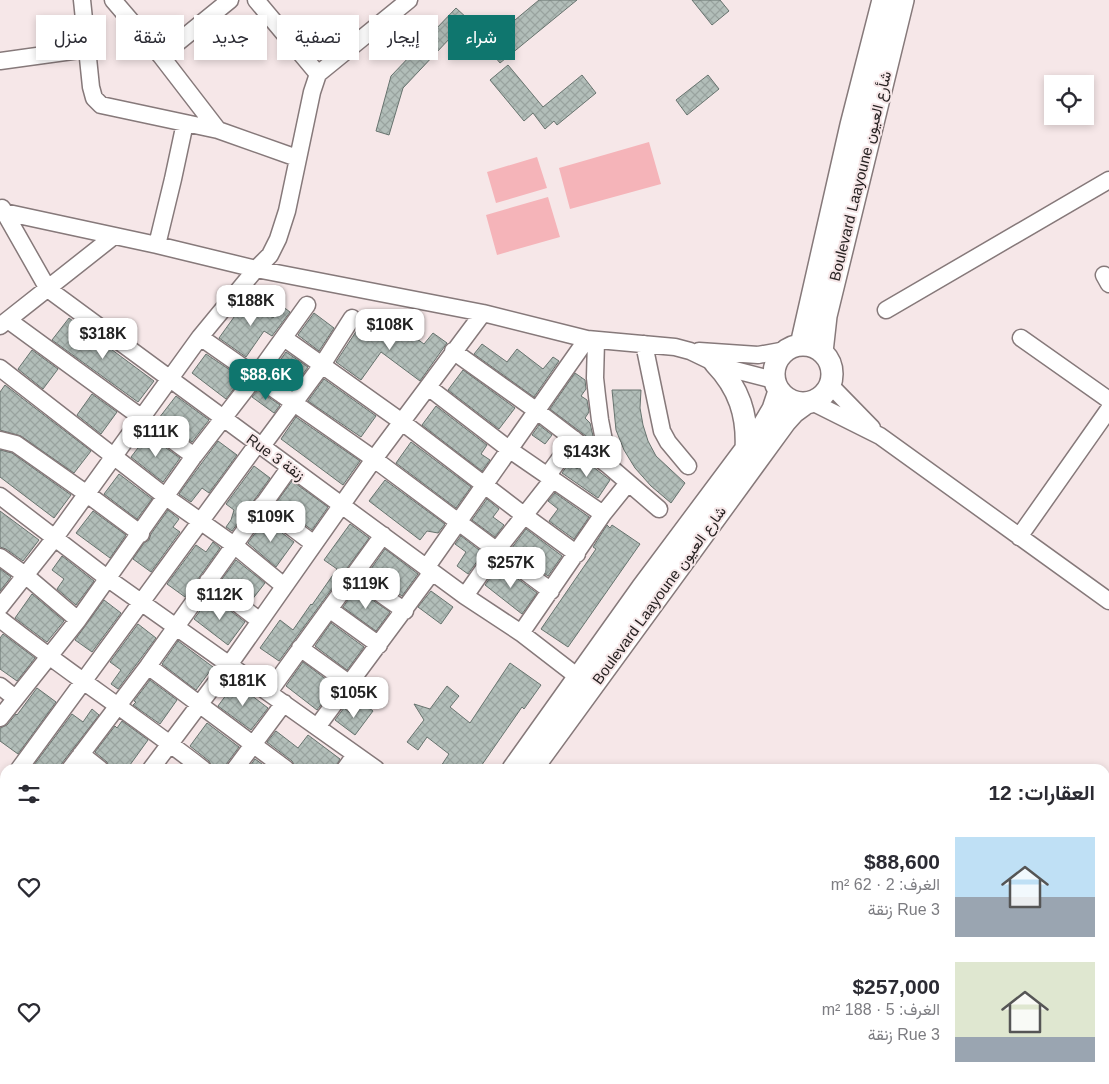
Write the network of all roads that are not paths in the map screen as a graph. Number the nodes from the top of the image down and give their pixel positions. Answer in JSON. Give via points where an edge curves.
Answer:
{"nodes":[{"id":1,"x":82,"y":0,"type":"edge"},
{"id":2,"x":113,"y":0,"type":"edge"},
{"id":3,"x":230,"y":0,"type":"edge"},
{"id":4,"x":256,"y":0,"type":"edge"},
{"id":5,"x":409,"y":0,"type":"edge"},
{"id":6,"x":883,"y":0,"type":"edge"},
{"id":7,"x":903,"y":0,"type":"edge"},
{"id":8,"x":84,"y":15,"type":"edge"},
{"id":9,"x":126,"y":15,"type":"edge"},
{"id":10,"x":184,"y":37,"type":"edge"},
{"id":11,"x":36,"y":56,"type":"edge"},
{"id":12,"x":88,"y":60,"type":"edge"},
{"id":13,"x":164,"y":60,"type":"edge"},
{"id":14,"x":0,"y":61,"type":"edge"},
{"id":15,"x":318,"y":74,"type":"junction"},
{"id":16,"x":185,"y":123,"type":"junction"},
{"id":17,"x":218,"y":130,"type":"junction"},
{"id":18,"x":297,"y":158,"type":"junction"},
{"id":19,"x":1109,"y":180,"type":"edge"},
{"id":20,"x":2,"y":208,"type":"edge"},
{"id":21,"x":114,"y":236,"type":"junction"},
{"id":22,"x":157,"y":245,"type":"junction"},
{"id":23,"x":256,"y":269,"type":"junction"},
{"id":24,"x":48,"y":289,"type":"junction"},
{"id":25,"x":306,"y":305,"type":"dead end"},
{"id":26,"x":886,"y":310,"type":"dead end"},
{"id":27,"x":484,"y":313,"type":"junction"},
{"id":28,"x":352,"y":318,"type":"dead end"},
{"id":29,"x":4,"y":323,"type":"edge"},
{"id":30,"x":200,"y":337,"type":"junction"},
{"id":31,"x":284,"y":338,"type":"junction"},
{"id":32,"x":1020,"y":338,"type":"dead end"},
{"id":33,"x":592,"y":340,"type":"junction"},
{"id":34,"x":644,"y":344,"type":"junction"},
{"id":35,"x":793,"y":348,"type":"junction"},
{"id":36,"x":453,"y":351,"type":"junction"},
{"id":37,"x":690,"y":351,"type":"junction"},
{"id":38,"x":822,"y":352,"type":"junction"},
{"id":39,"x":715,"y":363,"type":"junction"},
{"id":40,"x":322,"y":365,"type":"junction"},
{"id":41,"x":0,"y":368,"type":"edge"},
{"id":42,"x":256,"y":376,"type":"junction"},
{"id":43,"x":168,"y":378,"type":"junction"},
{"id":44,"x":776,"y":385,"type":"junction"},
{"id":45,"x":830,"y":385,"type":"junction"},
{"id":46,"x":428,"y":387,"type":"junction"},
{"id":47,"x":1109,"y":400,"type":"edge"},
{"id":48,"x":293,"y":402,"type":"junction"},
{"id":49,"x":809,"y":403,"type":"junction"},
{"id":50,"x":1109,"y":409,"type":"edge"},
{"id":51,"x":537,"y":411,"type":"junction"},
{"id":52,"x":140,"y":418,"type":"junction"},
{"id":53,"x":224,"y":419,"type":"junction"},
{"id":54,"x":402,"y":422,"type":"junction"},
{"id":55,"x":880,"y":436,"type":"junction"},
{"id":56,"x":574,"y":439,"type":"junction"},
{"id":57,"x":0,"y":440,"type":"edge"},
{"id":58,"x":260,"y":445,"type":"junction"},
{"id":59,"x":510,"y":450,"type":"junction"},
{"id":60,"x":746,"y":450,"type":"junction"},
{"id":61,"x":194,"y":456,"type":"junction"},
{"id":62,"x":113,"y":457,"type":"junction"},
{"id":63,"x":374,"y":459,"type":"junction"},
{"id":64,"x":610,"y":466,"type":"junction"},
{"id":65,"x":688,"y":466,"type":"dead end"},
{"id":66,"x":290,"y":467,"type":"junction"},
{"id":67,"x":551,"y":477,"type":"junction"},
{"id":68,"x":628,"y":483,"type":"junction"},
{"id":69,"x":485,"y":484,"type":"junction"},
{"id":70,"x":87,"y":494,"type":"junction"},
{"id":71,"x":0,"y":496,"type":"edge"},
{"id":72,"x":166,"y":497,"type":"junction"},
{"id":73,"x":342,"y":504,"type":"junction"},
{"id":74,"x":262,"y":505,"type":"junction"},
{"id":75,"x":659,"y":509,"type":"dead end"},
{"id":76,"x":603,"y":514,"type":"junction"},
{"id":77,"x":525,"y":516,"type":"junction"},
{"id":78,"x":201,"y":522,"type":"junction"},
{"id":79,"x":458,"y":522,"type":"junction"},
{"id":80,"x":141,"y":534,"type":"junction"},
{"id":81,"x":383,"y":535,"type":"junction"},
{"id":82,"x":1019,"y":537,"type":"junction"},
{"id":83,"x":54,"y":539,"type":"junction"},
{"id":84,"x":314,"y":544,"type":"junction"},
{"id":85,"x":234,"y":545,"type":"junction"},
{"id":86,"x":497,"y":550,"type":"junction"},
{"id":87,"x":577,"y":554,"type":"junction"},
{"id":88,"x":0,"y":557,"type":"edge"},
{"id":89,"x":429,"y":570,"type":"junction"},
{"id":90,"x":25,"y":575,"type":"junction"},
{"id":91,"x":354,"y":575,"type":"junction"},
{"id":92,"x":107,"y":578,"type":"junction"},
{"id":93,"x":208,"y":581,"type":"junction"},
{"id":94,"x":284,"y":586,"type":"junction"},
{"id":95,"x":551,"y":591,"type":"junction"},
{"id":96,"x":464,"y":596,"type":"junction"},
{"id":97,"x":1109,"y":600,"type":"edge"},
{"id":98,"x":140,"y":602,"type":"junction"},
{"id":99,"x":0,"y":607,"type":"edge"},
{"id":100,"x":329,"y":609,"type":"junction"},
{"id":101,"x":405,"y":611,"type":"junction"},
{"id":102,"x":0,"y":619,"type":"edge"},
{"id":103,"x":78,"y":620,"type":"junction"},
{"id":104,"x":260,"y":620,"type":"junction"},
{"id":105,"x":175,"y":627,"type":"junction"},
{"id":106,"x":521,"y":633,"type":"junction"},
{"id":107,"x":379,"y":645,"type":"junction"},
{"id":108,"x":300,"y":648,"type":"junction"},
{"id":109,"x":49,"y":657,"type":"junction"},
{"id":110,"x":230,"y":665,"type":"junction"},
{"id":111,"x":148,"y":666,"type":"junction"},
{"id":112,"x":578,"y":677,"type":"junction"},
{"id":113,"x":83,"y":681,"type":"junction"},
{"id":114,"x":350,"y":684,"type":"junction"},
{"id":115,"x":0,"y":686,"type":"edge"},
{"id":116,"x":269,"y":692,"type":"junction"},
{"id":117,"x":16,"y":698,"type":"junction"},
{"id":118,"x":284,"y":703,"type":"junction"},
{"id":119,"x":200,"y":704,"type":"junction"},
{"id":120,"x":117,"y":706,"type":"junction"},
{"id":121,"x":0,"y":718,"type":"edge"},
{"id":122,"x":318,"y":727,"type":"junction"},
{"id":123,"x":169,"y":743,"type":"junction"},
{"id":124,"x":253,"y":743,"type":"junction"},
{"id":125,"x":81,"y":754,"type":"junction"},
{"id":126,"x":356,"y":755,"type":"junction"},
{"id":127,"x":23,"y":764,"type":"edge"},
{"id":128,"x":74,"y":764,"type":"edge"},
{"id":129,"x":94,"y":764,"type":"edge"},
{"id":130,"x":154,"y":764,"type":"edge"},
{"id":131,"x":196,"y":764,"type":"edge"},
{"id":132,"x":238,"y":764,"type":"edge"},
{"id":133,"x":280,"y":764,"type":"edge"},
{"id":134,"x":349,"y":764,"type":"edge"},
{"id":135,"x":369,"y":764,"type":"edge"},
{"id":136,"x":517,"y":764,"type":"edge"},
{"id":137,"x":536,"y":764,"type":"edge"}],
"edges":[{"from":1,"to":8,"type":"street"},
{"from":2,"to":9,"type":"street"},
{"from":3,"to":10,"type":"street"},
{"from":4,"to":15,"type":"street"},
{"from":5,"to":15,"type":"street"},
{"from":6,"to":35,"type":"street","name":"Boulevard Laayoune شأرع العيون"},
{"from":7,"to":38,"type":"street","name":"Boulevard Laayoune شأرع العيون","via":[[826,316]]},
{"from":11,"to":14,"type":"street"},
{"from":12,"to":16,"type":"street","via":[[90,87],[101,105]]},
{"from":13,"to":17,"type":"street"},
{"from":15,"to":18,"type":"street"},
{"from":16,"to":17,"type":"street"},
{"from":16,"to":22,"type":"street"},
{"from":17,"to":18,"type":"street"},
{"from":18,"to":23,"type":"street","via":[[278,239],[270,256]]},
{"from":19,"to":26,"type":"street"},
{"from":20,"to":21,"type":"street"},
{"from":20,"to":24,"type":"street"},
{"from":21,"to":22,"type":"street"},
{"from":21,"to":24,"type":"street"},
{"from":22,"to":23,"type":"street"},
{"from":23,"to":27,"type":"street"},
{"from":23,"to":30,"type":"street"},
{"from":24,"to":29,"type":"street"},
{"from":24,"to":43,"type":"street","name":"Rue 3 زنقة"},
{"from":25,"to":31,"type":"street"},
{"from":27,"to":33,"type":"street"},
{"from":27,"to":36,"type":"street"},
{"from":28,"to":40,"type":"street"},
{"from":29,"to":52,"type":"street"},
{"from":30,"to":42,"type":"street"},
{"from":30,"to":43,"type":"street"},
{"from":31,"to":40,"type":"street"},
{"from":31,"to":42,"type":"street"},
{"from":32,"to":47,"type":"street"},
{"from":33,"to":34,"type":"street"},
{"from":33,"to":51,"type":"street"},
{"from":33,"to":64,"type":"street","via":[[600,420]]},
{"from":34,"to":37,"type":"street"},
{"from":34,"to":65,"type":"street","via":[[662,431]]},
{"from":35,"to":37,"type":"street","via":[[758,355]]},
{"from":35,"to":38,"type":"street","via":[[812,347]]},
{"from":35,"to":44,"type":"street","via":[[778,358],[774,369]]},
{"from":36,"to":46,"type":"street"},
{"from":36,"to":51,"type":"street"},
{"from":37,"to":39,"type":"street"},
{"from":38,"to":45,"type":"street","via":[[831,364]]},
{"from":39,"to":44,"type":"street"},
{"from":39,"to":60,"type":"street","via":[[732,382],[741,403]]},
{"from":40,"to":48,"type":"street"},
{"from":40,"to":54,"type":"street"},
{"from":41,"to":62,"type":"street"},
{"from":42,"to":48,"type":"street"},
{"from":42,"to":53,"type":"street"},
{"from":43,"to":52,"type":"street"},
{"from":43,"to":53,"type":"street","name":"Rue 3 زنقة"},
{"from":44,"to":49,"type":"street","via":[[790,401]]},
{"from":44,"to":60,"type":"street","name":"Boulevard Laayoune شارع العيون","via":[[768,418]]},
{"from":45,"to":49,"type":"street","via":[[824,395]]},
{"from":45,"to":55,"type":"street"},
{"from":46,"to":54,"type":"street"},
{"from":46,"to":59,"type":"street"},
{"from":48,"to":58,"type":"street"},
{"from":48,"to":63,"type":"street"},
{"from":49,"to":55,"type":"street"},
{"from":49,"to":137,"type":"street","name":"Boulevard Laayoune شارع العيون","via":[[785,422]]},
{"from":50,"to":82,"type":"street"},
{"from":51,"to":56,"type":"street"},
{"from":51,"to":59,"type":"street"},
{"from":52,"to":61,"type":"street"},
{"from":52,"to":62,"type":"street"},
{"from":53,"to":58,"type":"street","name":"Rue 3 زنقة"},
{"from":53,"to":61,"type":"street"},
{"from":54,"to":63,"type":"street"},
{"from":54,"to":69,"type":"street"},
{"from":55,"to":82,"type":"street"},
{"from":56,"to":64,"type":"street"},
{"from":56,"to":67,"type":"street"},
{"from":57,"to":70,"type":"street","via":[[16,444]]},
{"from":58,"to":66,"type":"street","name":"Rue 3 زنقة"},
{"from":58,"to":78,"type":"street"},
{"from":59,"to":67,"type":"street"},
{"from":59,"to":69,"type":"street"},
{"from":60,"to":112,"type":"street","name":"Boulevard Laayoune شارع العيون"},
{"from":61,"to":72,"type":"street"},
{"from":62,"to":70,"type":"street"},
{"from":62,"to":72,"type":"street"},
{"from":63,"to":73,"type":"street"},
{"from":63,"to":79,"type":"street"},
{"from":64,"to":68,"type":"street"},
{"from":66,"to":73,"type":"street","name":"Rue 3 زنقة"},
{"from":66,"to":74,"type":"street"},
{"from":67,"to":76,"type":"street"},
{"from":67,"to":77,"type":"street"},
{"from":68,"to":75,"type":"street"},
{"from":68,"to":76,"type":"street"},
{"from":69,"to":77,"type":"street"},
{"from":69,"to":79,"type":"street"},
{"from":70,"to":80,"type":"street"},
{"from":70,"to":83,"type":"street"},
{"from":71,"to":83,"type":"street"},
{"from":72,"to":78,"type":"street"},
{"from":72,"to":80,"type":"street"},
{"from":73,"to":81,"type":"street","name":"Rue 3 زنقة"},
{"from":73,"to":84,"type":"street"},
{"from":74,"to":84,"type":"street"},
{"from":74,"to":85,"type":"street"},
{"from":76,"to":87,"type":"street"},
{"from":77,"to":86,"type":"street"},
{"from":77,"to":87,"type":"street"},
{"from":78,"to":85,"type":"street"},
{"from":78,"to":98,"type":"street"},
{"from":79,"to":86,"type":"street"},
{"from":79,"to":89,"type":"street"},
{"from":80,"to":92,"type":"street"},
{"from":81,"to":89,"type":"street","name":"Rue 3 زنقة"},
{"from":81,"to":91,"type":"street"},
{"from":82,"to":97,"type":"street"},
{"from":83,"to":90,"type":"street"},
{"from":83,"to":92,"type":"street"},
{"from":84,"to":94,"type":"street"},
{"from":85,"to":93,"type":"street"},
{"from":85,"to":94,"type":"street"},
{"from":86,"to":95,"type":"street"},
{"from":86,"to":96,"type":"street"},
{"from":87,"to":95,"type":"street"},
{"from":88,"to":90,"type":"street"},
{"from":89,"to":96,"type":"street","name":"Rue 3 زنقة"},
{"from":89,"to":101,"type":"street"},
{"from":90,"to":99,"type":"street"},
{"from":90,"to":103,"type":"street"},
{"from":91,"to":100,"type":"street"},
{"from":91,"to":101,"type":"street"},
{"from":92,"to":98,"type":"street"},
{"from":92,"to":103,"type":"street"},
{"from":93,"to":104,"type":"street"},
{"from":93,"to":105,"type":"street"},
{"from":94,"to":104,"type":"street"},
{"from":95,"to":106,"type":"street"},
{"from":96,"to":106,"type":"street","name":"Rue 3 زنقة"},
{"from":98,"to":105,"type":"street"},
{"from":98,"to":113,"type":"street"},
{"from":100,"to":107,"type":"street"},
{"from":100,"to":108,"type":"street"},
{"from":101,"to":107,"type":"street"},
{"from":102,"to":109,"type":"street"},
{"from":103,"to":109,"type":"street"},
{"from":104,"to":110,"type":"street"},
{"from":105,"to":110,"type":"street"},
{"from":105,"to":111,"type":"street"},
{"from":106,"to":112,"type":"street","name":"Rue 3 زنقة"},
{"from":107,"to":114,"type":"street"},
{"from":108,"to":114,"type":"street"},
{"from":108,"to":116,"type":"street"},
{"from":109,"to":113,"type":"street"},
{"from":109,"to":117,"type":"street"},
{"from":110,"to":116,"type":"street"},
{"from":110,"to":119,"type":"street"},
{"from":111,"to":119,"type":"street"},
{"from":111,"to":120,"type":"street"},
{"from":112,"to":136,"type":"street","name":"Boulevard Laayoune شارع العيون"},
{"from":113,"to":120,"type":"street"},
{"from":113,"to":127,"type":"street"},
{"from":114,"to":122,"type":"street"},
{"from":115,"to":117,"type":"street"},
{"from":116,"to":118,"type":"street"},
{"from":117,"to":121,"type":"street"},
{"from":118,"to":122,"type":"street"},
{"from":118,"to":124,"type":"street"},
{"from":119,"to":123,"type":"street"},
{"from":119,"to":124,"type":"street"},
{"from":120,"to":123,"type":"street"},
{"from":120,"to":125,"type":"street"},
{"from":122,"to":126,"type":"street"},
{"from":123,"to":130,"type":"street"},
{"from":123,"to":131,"type":"street"},
{"from":124,"to":132,"type":"street"},
{"from":124,"to":133,"type":"street"},
{"from":125,"to":128,"type":"street"},
{"from":125,"to":129,"type":"street"},
{"from":126,"to":134,"type":"street"},
{"from":126,"to":135,"type":"street"}]}
